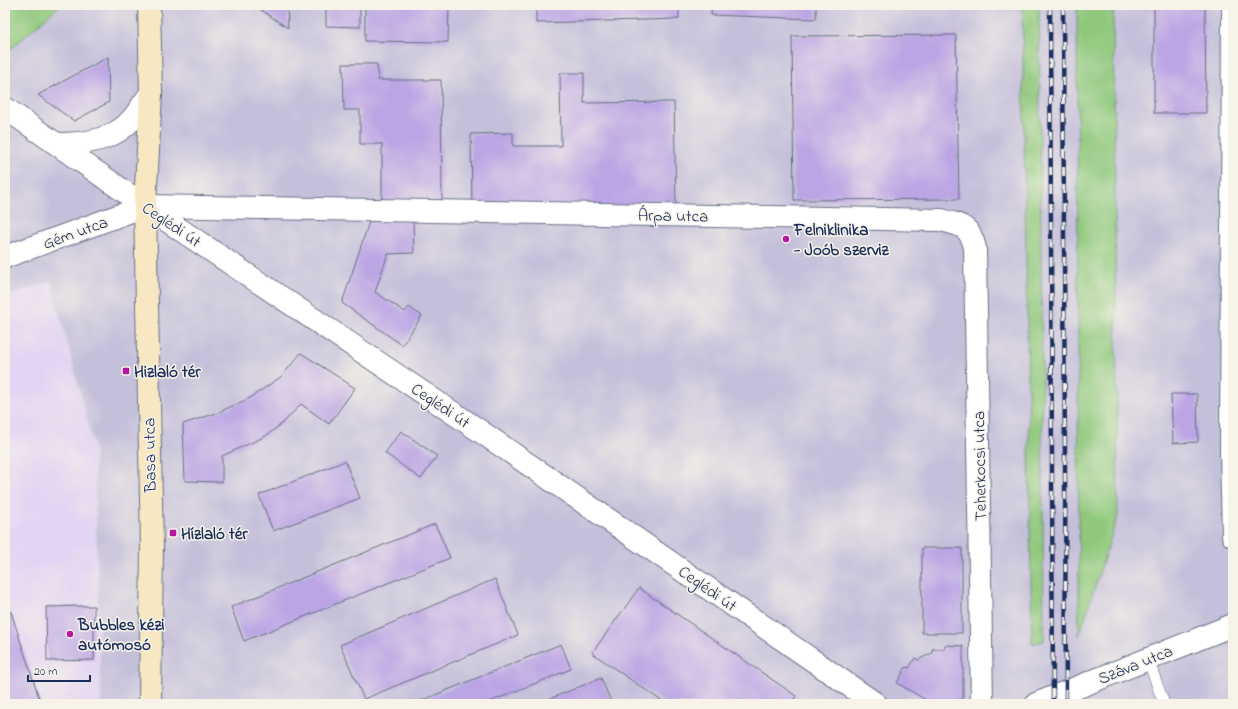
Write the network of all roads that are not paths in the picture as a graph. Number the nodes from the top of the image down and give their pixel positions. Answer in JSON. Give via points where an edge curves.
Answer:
{"nodes":[{"id":1,"x":150,"y":5,"type":"edge"},
{"id":2,"x":1233,"y":5,"type":"edge"},
{"id":3,"x":150,"y":93,"type":"junction"},
{"id":4,"x":5,"y":108,"type":"edge"},
{"id":5,"x":57,"y":144,"type":"junction"},
{"id":6,"x":145,"y":206,"type":"junction"},
{"id":7,"x":967,"y":229,"type":"joint"},
{"id":8,"x":5,"y":257,"type":"edge"},
{"id":9,"x":1233,"y":536,"type":"edge"},
{"id":10,"x":1233,"y":625,"type":"edge"},
{"id":11,"x":1148,"y":659,"type":"junction"},
{"id":12,"x":150,"y":704,"type":"edge"},
{"id":13,"x":876,"y":704,"type":"edge"},
{"id":14,"x":982,"y":704,"type":"edge"},
{"id":15,"x":1036,"y":704,"type":"edge"},
{"id":16,"x":1164,"y":704,"type":"edge"}],
"edges":[{"from":1,"to":3,"type":"street"},
{"from":2,"to":9,"type":"street"},
{"from":3,"to":5,"type":"street","via":[[131,120],[119,130],[83,144]]},
{"from":3,"to":6,"type":"street"},
{"from":4,"to":5,"type":"street","name":"Ceglédi út"},
{"from":5,"to":6,"type":"street","name":"Ceglédi út"},
{"from":6,"to":7,"type":"street","name":"Árpa utca","via":[[941,220]]},
{"from":6,"to":8,"type":"street","name":"Gém utca"},
{"from":6,"to":12,"type":"street","name":"Basa utca","via":[[152,548]]},
{"from":6,"to":13,"type":"street","name":"Ceglédi út","via":[[477,429]]},
{"from":7,"to":14,"type":"street","name":"Teherkocsi utca","via":[[975,248]]},
{"from":10,"to":11,"type":"street","name":"Száva utca"},
{"from":11,"to":15,"type":"street","name":"Száva utca"},
{"from":11,"to":16,"type":"lane"}]}
